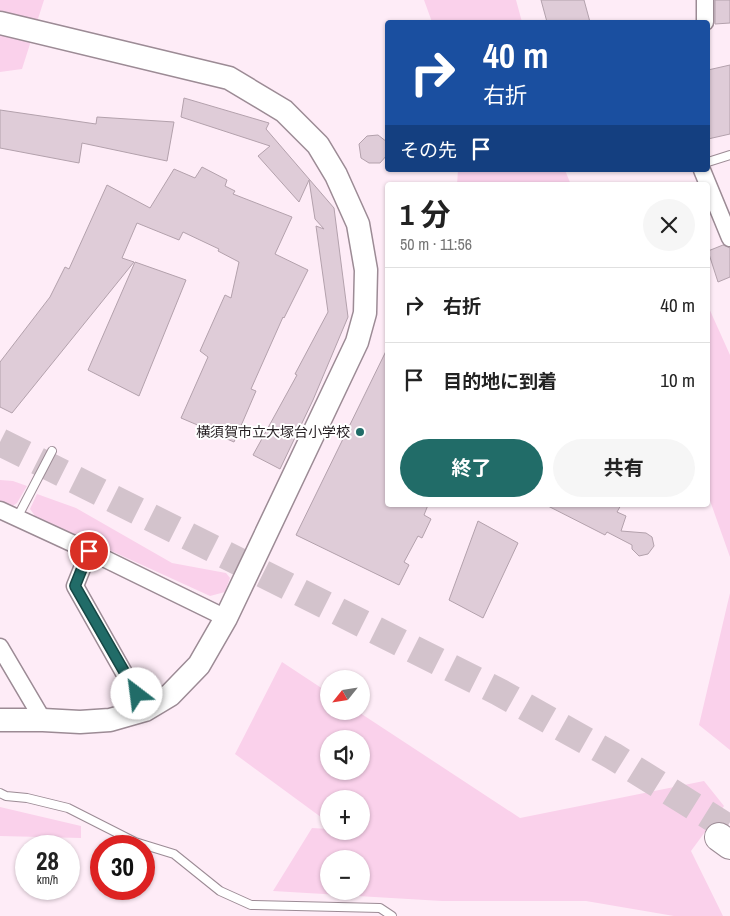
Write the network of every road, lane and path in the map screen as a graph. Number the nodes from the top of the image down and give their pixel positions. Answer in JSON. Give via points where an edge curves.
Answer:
{"nodes":[{"id":1,"x":705,"y":0,"type":"edge"},
{"id":2,"x":705,"y":20,"type":"edge"},
{"id":3,"x":0,"y":23,"type":"edge"},
{"id":4,"x":730,"y":155,"type":"edge"},
{"id":5,"x":710,"y":161,"type":"edge"},
{"id":6,"x":710,"y":189,"type":"edge"},
{"id":7,"x":730,"y":238,"type":"edge"},
{"id":8,"x":52,"y":451,"type":"dead end"},
{"id":9,"x":0,"y":510,"type":"edge"},
{"id":10,"x":17,"y":518,"type":"junction"},
{"id":11,"x":89,"y":551,"type":"junction"},
{"id":12,"x":226,"y":618,"type":"junction"},
{"id":13,"x":0,"y":648,"type":"edge"},
{"id":14,"x":146,"y":710,"type":"junction"},
{"id":15,"x":0,"y":720,"type":"edge"},
{"id":16,"x":43,"y":720,"type":"junction"},
{"id":17,"x":0,"y":793,"type":"edge"},
{"id":18,"x":392,"y":916,"type":"edge"}],
"edges":[{"from":1,"to":2,"type":"street"},
{"from":3,"to":12,"type":"street","via":[[229,78],[284,111],[318,144],[358,224],[366,270],[365,313],[357,342]]},
{"from":4,"to":5,"type":"lane"},
{"from":6,"to":7,"type":"street"},
{"from":8,"to":10,"type":"lane"},
{"from":9,"to":10,"type":"street"},
{"from":10,"to":11,"type":"street"},
{"from":11,"to":12,"type":"street"},
{"from":11,"to":14,"type":"street","via":[[75,586]]},
{"from":12,"to":14,"type":"street","via":[[199,666],[170,696]]},
{"from":13,"to":16,"type":"street"},
{"from":14,"to":16,"type":"street","via":[[110,720]]},
{"from":15,"to":16,"type":"street"},
{"from":17,"to":18,"type":"lane","via":[[68,808],[135,842],[174,854],[220,891],[251,905],[380,908]]}]}
